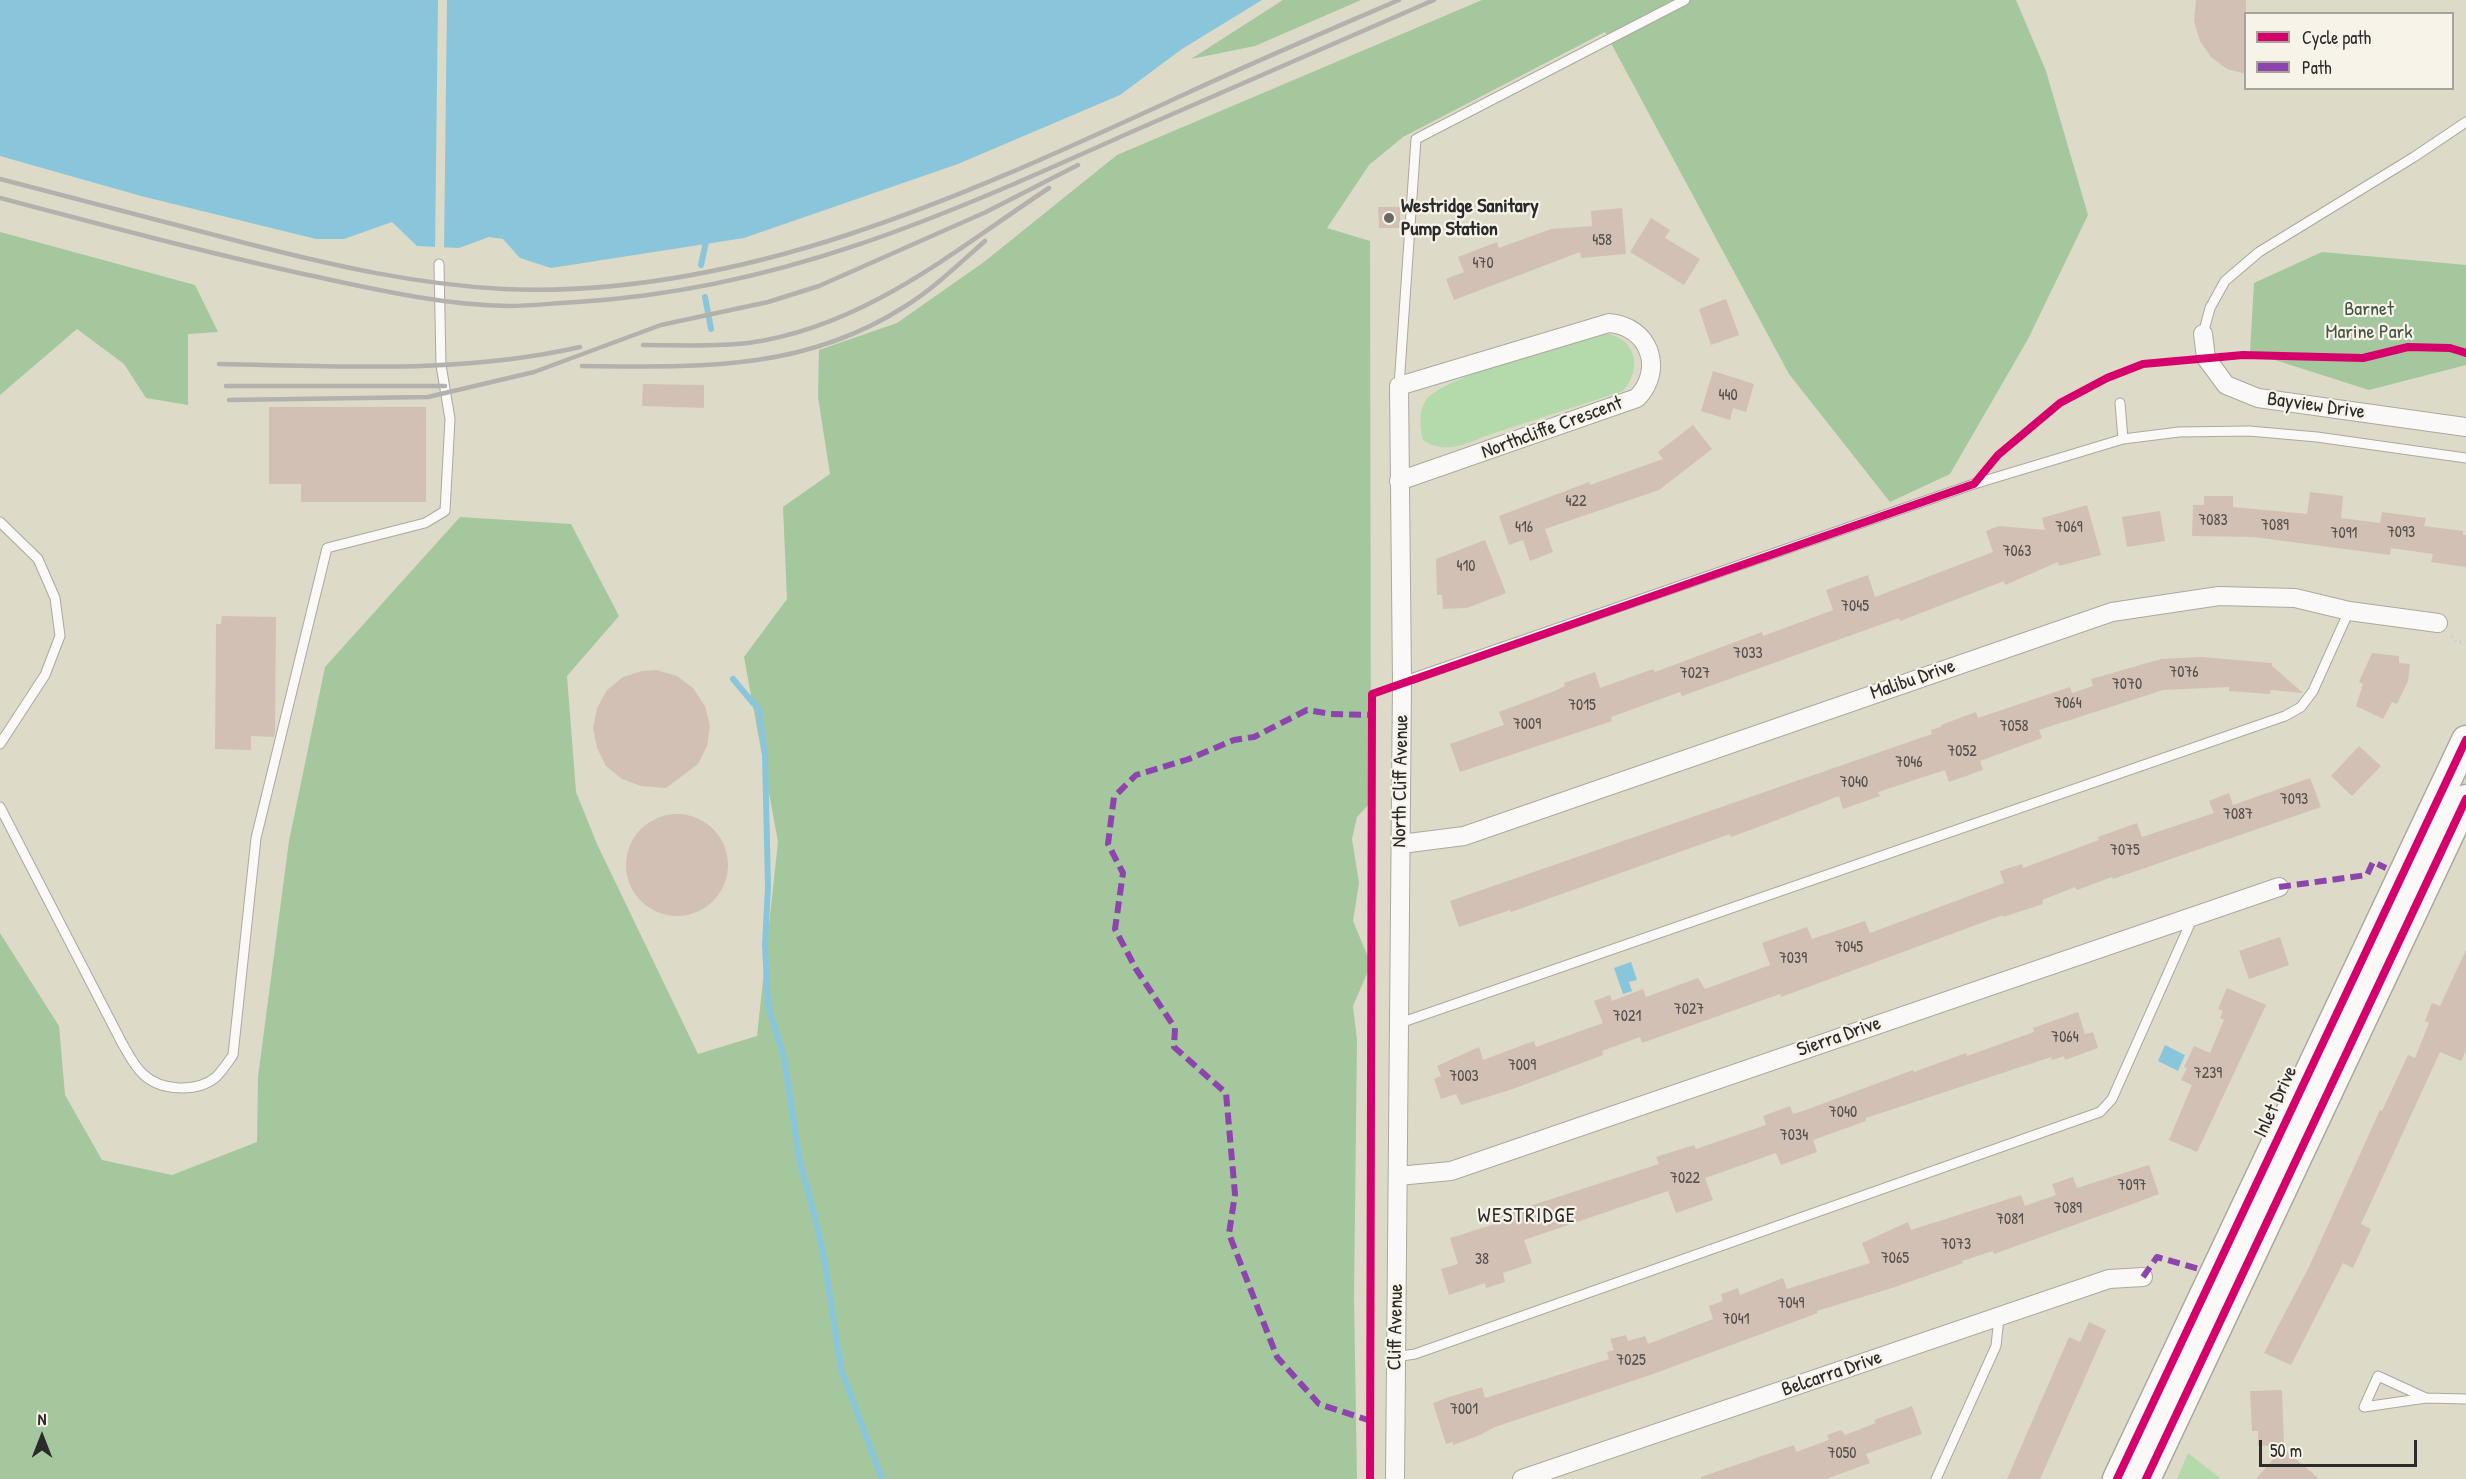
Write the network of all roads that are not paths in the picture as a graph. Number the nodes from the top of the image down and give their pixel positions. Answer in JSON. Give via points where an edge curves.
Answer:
{"nodes":[{"id":1,"x":1685,"y":0,"type":"edge"},
{"id":2,"x":2466,"y":122,"type":"edge"},
{"id":3,"x":439,"y":264,"type":"dead end"},
{"id":4,"x":2203,"y":334,"type":"joint"},
{"id":5,"x":1400,"y":386,"type":"junction"},
{"id":6,"x":2120,"y":403,"type":"dead end"},
{"id":7,"x":2466,"y":427,"type":"edge"},
{"id":8,"x":2123,"y":438,"type":"junction"},
{"id":9,"x":2466,"y":458,"type":"edge"},
{"id":10,"x":1400,"y":482,"type":"junction"},
{"id":11,"x":0,"y":522,"type":"edge"},
{"id":12,"x":2349,"y":611,"type":"junction"},
{"id":13,"x":2438,"y":622,"type":"dead end"},
{"id":14,"x":1402,"y":682,"type":"junction"},
{"id":15,"x":2466,"y":740,"type":"edge"},
{"id":16,"x":0,"y":744,"type":"edge"},
{"id":17,"x":2466,"y":799,"type":"edge"},
{"id":18,"x":0,"y":807,"type":"edge"},
{"id":19,"x":1401,"y":844,"type":"junction"},
{"id":20,"x":2279,"y":887,"type":"dead end"},
{"id":21,"x":2194,"y":914,"type":"junction"},
{"id":22,"x":1400,"y":1023,"type":"junction"},
{"id":23,"x":1398,"y":1176,"type":"junction"},
{"id":24,"x":2143,"y":1277,"type":"dead end"},
{"id":25,"x":1999,"y":1318,"type":"junction"},
{"id":26,"x":1395,"y":1357,"type":"junction"},
{"id":27,"x":2426,"y":1398,"type":"junction"},
{"id":28,"x":2466,"y":1400,"type":"edge"},
{"id":29,"x":1395,"y":1479,"type":"edge"},
{"id":30,"x":1522,"y":1479,"type":"edge"},
{"id":31,"x":1936,"y":1479,"type":"edge"},
{"id":32,"x":2117,"y":1479,"type":"edge"},
{"id":33,"x":2146,"y":1479,"type":"edge"}],
"edges":[{"from":1,"to":5,"type":"lane","via":[[1416,139]]},
{"from":2,"to":4,"type":"lane","via":[[2259,252],[2225,281],[2210,308]]},
{"from":3,"to":18,"type":"lane","via":[[441,365],[450,419],[445,511],[425,523],[327,548],[256,838],[233,1055],[216,1077],[198,1087],[175,1087],[154,1083],[141,1073]]},
{"from":4,"to":7,"type":"street","name":"Bayview Drive","via":[[2206,358],[2226,385],[2258,398]]},
{"from":5,"to":10,"type":"street","name":"North Cliff Avenue"},
{"from":5,"to":10,"type":"street","name":"Northcliffe Crescent","via":[[1609,323],[1624,324],[1638,333],[1650,360],[1647,387],[1637,398]]},
{"from":6,"to":8,"type":"lane"},
{"from":8,"to":9,"type":"lane","via":[[2249,431]]},
{"from":8,"to":14,"type":"lane","via":[[1963,487]]},
{"from":10,"to":14,"type":"street","name":"North Cliff Avenue"},
{"from":11,"to":16,"type":"lane","via":[[38,558],[55,598],[60,636],[45,675]]},
{"from":12,"to":13,"type":"street","name":"Malibu Drive"},
{"from":12,"to":19,"type":"street","name":"Malibu Drive","via":[[2295,598],[2219,596],[2112,612],[1464,836]]},
{"from":12,"to":22,"type":"lane","via":[[2313,691],[2301,707],[2285,716]]},
{"from":14,"to":19,"type":"street","name":"North Cliff Avenue"},
{"from":15,"to":32,"type":"main road","name":"Inlet Drive"},
{"from":17,"to":33,"type":"main road"},
{"from":19,"to":22,"type":"street","name":"North Cliff Avenue"},
{"from":20,"to":21,"type":"street","name":"Sierra Drive"},
{"from":21,"to":23,"type":"street","name":"Sierra Drive","via":[[1451,1171]]},
{"from":21,"to":26,"type":"lane","via":[[2112,1100],[2100,1112],[1427,1350]]},
{"from":22,"to":23,"type":"street","name":"North Cliff Avenue"},
{"from":23,"to":26,"type":"street","name":"Cliff Avenue"},
{"from":24,"to":25,"type":"street","name":"Belcarra Drive","via":[[2109,1279]]},
{"from":25,"to":30,"type":"street","name":"Belcarra Drive"},
{"from":25,"to":31,"type":"lane","via":[[1996,1347]]},
{"from":26,"to":29,"type":"street","name":"Cliff Avenue"},
{"from":27,"to":27,"type":"lane","via":[[2378,1376],[2364,1407],[2385,1404]]},
{"from":27,"to":28,"type":"lane"}]}
